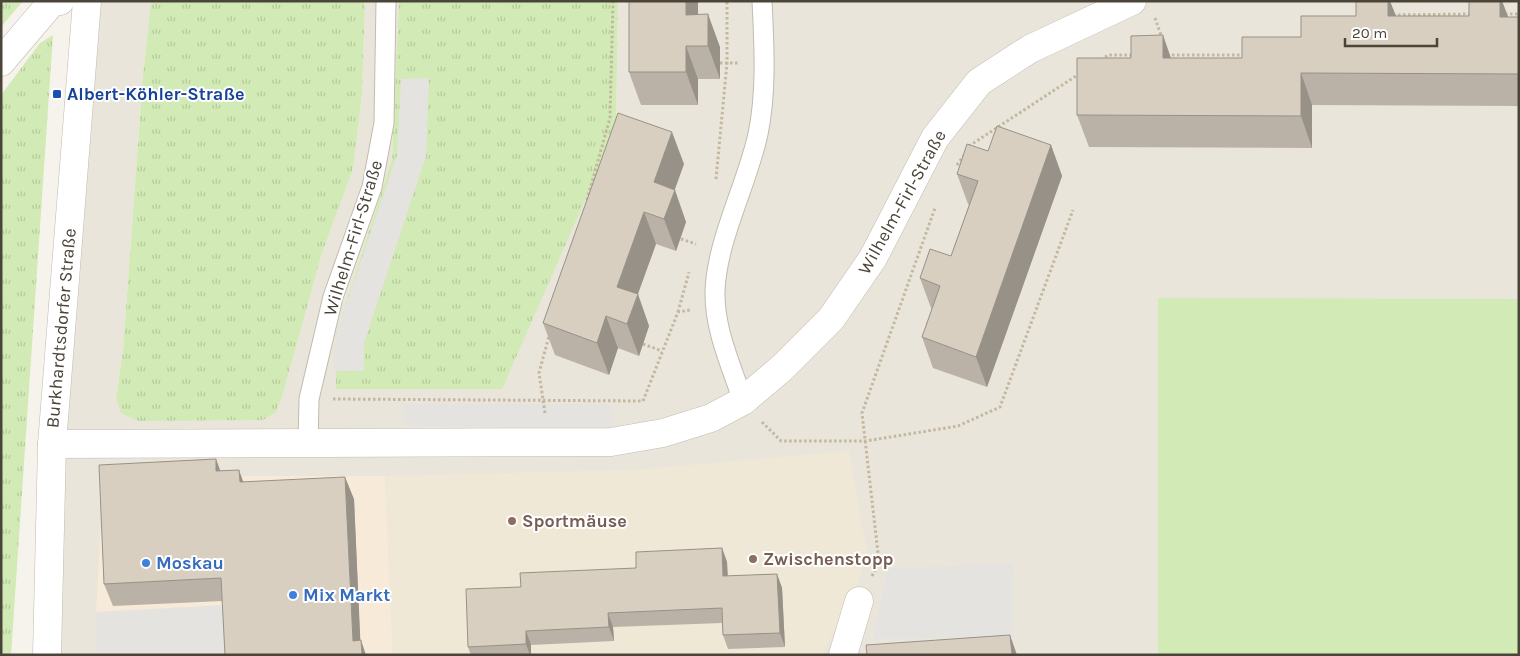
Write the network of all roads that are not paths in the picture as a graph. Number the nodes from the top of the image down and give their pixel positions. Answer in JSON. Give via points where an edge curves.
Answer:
{"nodes":[{"id":1,"x":60,"y":1,"type":"edge"},
{"id":2,"x":87,"y":1,"type":"edge"},
{"id":3,"x":386,"y":1,"type":"edge"},
{"id":4,"x":762,"y":1,"type":"edge"},
{"id":5,"x":1142,"y":6,"type":"edge"},
{"id":6,"x":1,"y":62,"type":"edge"},
{"id":7,"x":743,"y":401,"type":"junction"},
{"id":8,"x":52,"y":444,"type":"junction"},
{"id":9,"x":308,"y":444,"type":"junction"},
{"id":10,"x":859,"y":602,"type":"road end"},
{"id":11,"x":47,"y":655,"type":"edge"},
{"id":12,"x":843,"y":655,"type":"edge"}],
"edges":[{"from":1,"to":6,"type":"street","via":[[52,2]]},
{"from":2,"to":8,"type":"street","name":"Burkhardtsdorfer Straße"},
{"from":3,"to":9,"type":"lane","name":"Wilhelm-Firl-Straße","via":[[384,123],[372,187],[333,297],[309,399]]},
{"from":4,"to":7,"type":"lane","via":[[764,77],[758,133],[718,262],[718,326]]},
{"from":5,"to":7,"type":"street","name":"Wilhelm-Firl-Straße","via":[[1030,49],[979,82],[935,138],[873,258],[831,318],[783,367]]},
{"from":7,"to":9,"type":"street","name":"Wilhelm-Firl-Straße","via":[[711,418],[611,442]]},
{"from":8,"to":9,"type":"street","name":"Wilhelm-Firl-Straße"},
{"from":8,"to":11,"type":"street","name":"Burkhardtsdorfer Straße"},
{"from":10,"to":12,"type":"street"}]}
